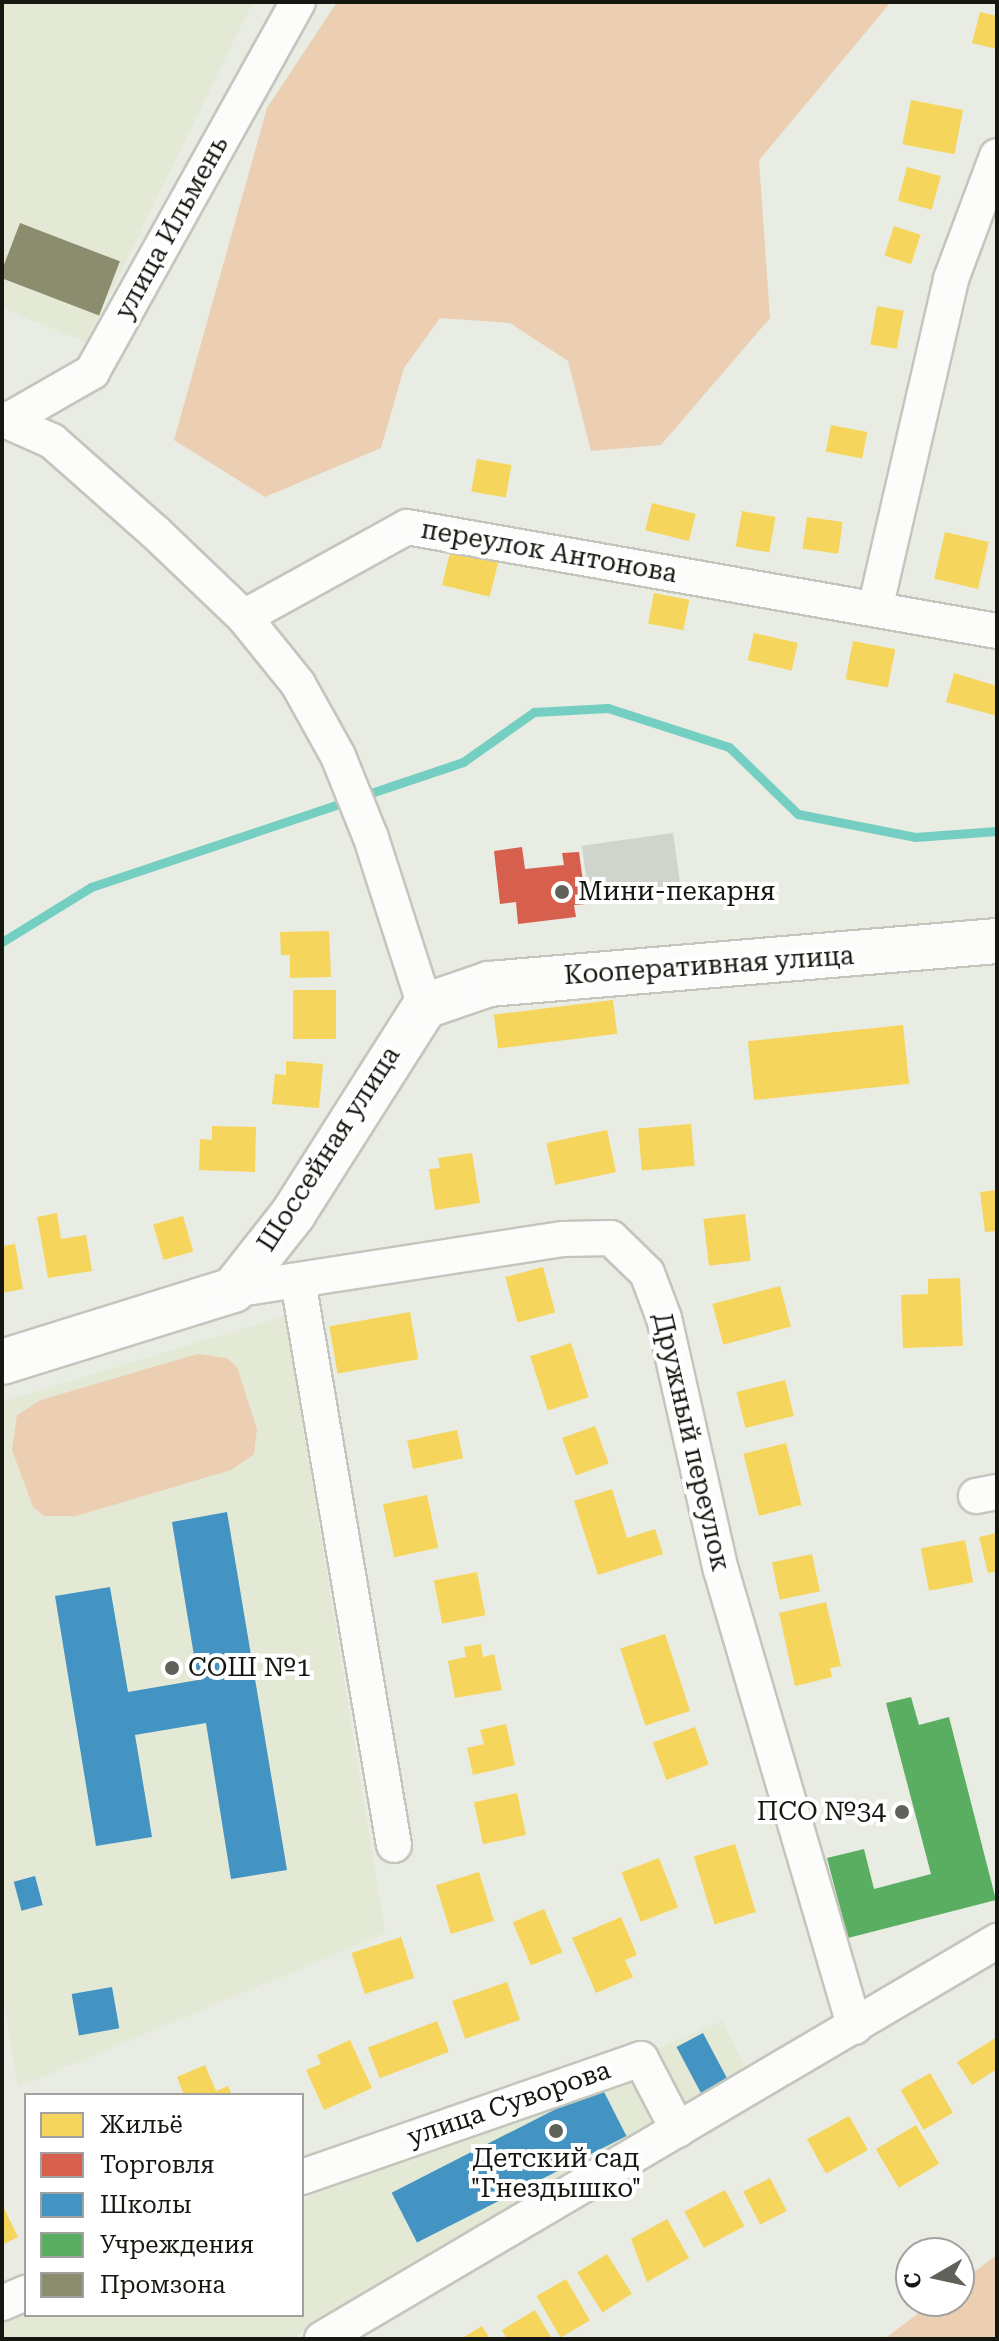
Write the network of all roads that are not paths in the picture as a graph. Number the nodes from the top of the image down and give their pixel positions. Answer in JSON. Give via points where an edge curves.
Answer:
{"nodes":[{"id":1,"x":298,"y":2,"type":"edge"},
{"id":2,"x":997,"y":156,"type":"edge"},
{"id":3,"x":6,"y":419,"type":"edge"},
{"id":4,"x":875,"y":609,"type":"junction"},
{"id":5,"x":244,"y":617,"type":"junction"},
{"id":6,"x":997,"y":631,"type":"edge"},
{"id":7,"x":997,"y":941,"type":"edge"},
{"id":8,"x":425,"y":1006,"type":"junction"},
{"id":9,"x":298,"y":1281,"type":"junction"},
{"id":10,"x":233,"y":1290,"type":"junction"},
{"id":11,"x":2,"y":1362,"type":"edge"},
{"id":12,"x":394,"y":1845,"type":"dead end"},
{"id":13,"x":997,"y":1941,"type":"edge"},
{"id":14,"x":855,"y":2027,"type":"junction"},
{"id":15,"x":678,"y":2130,"type":"junction"},
{"id":16,"x":304,"y":2176,"type":"edge"},
{"id":17,"x":24,"y":2294,"type":"edge"},
{"id":18,"x":2,"y":2303,"type":"edge"},
{"id":19,"x":322,"y":2339,"type":"edge"}],
"edges":[{"from":1,"to":3,"type":"street","name":"улица Ильмень","via":[[92,372]]},
{"from":2,"to":4,"type":"street","via":[[951,279]]},
{"from":3,"to":5,"type":"street","name":"улица Ильмень","via":[[52,441]]},
{"from":4,"to":5,"type":"street","name":"переулок Антонова","via":[[407,527]]},
{"from":4,"to":6,"type":"street","name":"переулок Антонова"},
{"from":5,"to":8,"type":"street","name":"улица Ильмень","via":[[298,684],[338,756],[371,838]]},
{"from":7,"to":8,"type":"street","name":"Кооперативная улица","via":[[489,984]]},
{"from":8,"to":10,"type":"street","name":"Шоссейная улица","via":[[293,1214]]},
{"from":9,"to":10,"type":"street","name":"Дружный переулок"},
{"from":9,"to":12,"type":"street","name":"Шоссейная улица"},
{"from":9,"to":14,"type":"street","name":"Дружный переулок","via":[[563,1239],[611,1238],[647,1273],[664,1318],[721,1570]]},
{"from":10,"to":11,"type":"street"},
{"from":13,"to":14,"type":"street"},
{"from":14,"to":15,"type":"street"},
{"from":15,"to":16,"type":"street","name":"улица Суворова","via":[[641,2059]]},
{"from":15,"to":19,"type":"street"},
{"from":17,"to":18,"type":"street"}]}
